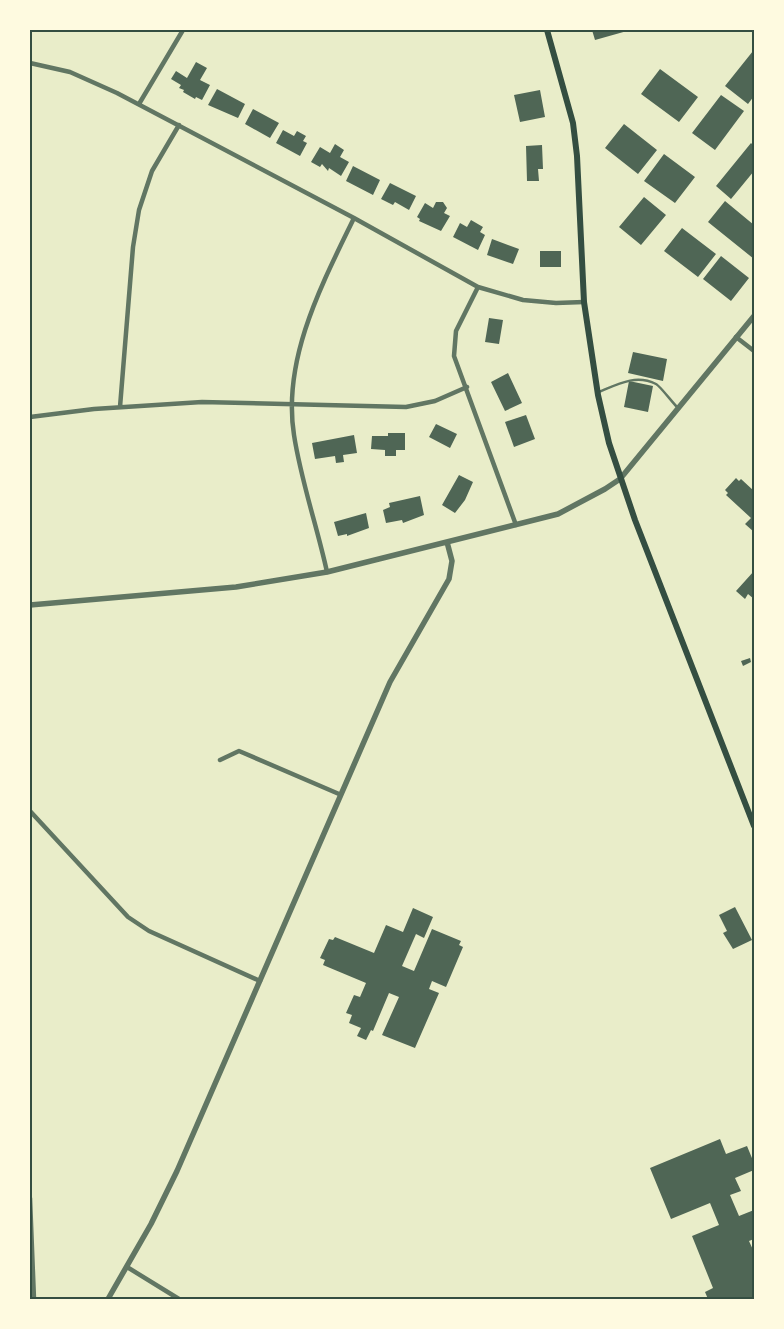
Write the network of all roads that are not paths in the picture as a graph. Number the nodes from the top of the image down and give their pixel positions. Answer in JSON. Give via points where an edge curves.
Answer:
{"nodes":[{"id":1,"x":183,"y":30,"type":"edge"},
{"id":2,"x":547,"y":30,"type":"edge"},
{"id":3,"x":30,"y":63,"type":"edge"},
{"id":4,"x":139,"y":104,"type":"junction"},
{"id":5,"x":179,"y":125,"type":"junction"},
{"id":6,"x":354,"y":218,"type":"junction"},
{"id":7,"x":478,"y":287,"type":"junction"},
{"id":8,"x":584,"y":302,"type":"junction"},
{"id":9,"x":754,"y":316,"type":"edge"},
{"id":10,"x":736,"y":337,"type":"junction"},
{"id":11,"x":754,"y":351,"type":"edge"},
{"id":12,"x":467,"y":387,"type":"junction"},
{"id":13,"x":598,"y":392,"type":"junction"},
{"id":14,"x":292,"y":404,"type":"junction"},
{"id":15,"x":120,"y":407,"type":"junction"},
{"id":16,"x":678,"y":408,"type":"junction"},
{"id":17,"x":30,"y":417,"type":"edge"},
{"id":18,"x":620,"y":479,"type":"junction"},
{"id":19,"x":516,"y":525,"type":"junction"},
{"id":20,"x":447,"y":542,"type":"junction"},
{"id":21,"x":327,"y":572,"type":"junction"},
{"id":22,"x":30,"y":605,"type":"edge"},
{"id":23,"x":220,"y":760,"type":"dead end"},
{"id":24,"x":339,"y":794,"type":"junction"},
{"id":25,"x":30,"y":811,"type":"edge"},
{"id":26,"x":754,"y":826,"type":"edge"},
{"id":27,"x":260,"y":981,"type":"junction"},
{"id":28,"x":30,"y":1198,"type":"edge"},
{"id":29,"x":127,"y":1267,"type":"junction"},
{"id":30,"x":34,"y":1299,"type":"edge"},
{"id":31,"x":108,"y":1299,"type":"edge"},
{"id":32,"x":180,"y":1299,"type":"edge"}],
"edges":[{"from":1,"to":4,"type":"street"},
{"from":2,"to":8,"type":"main road","via":[[572,123],[577,156]]},
{"from":3,"to":4,"type":"street","via":[[70,72]]},
{"from":4,"to":5,"type":"street"},
{"from":5,"to":6,"type":"street"},
{"from":5,"to":15,"type":"street","via":[[152,171],[138,210]]},
{"from":6,"to":7,"type":"street"},
{"from":6,"to":14,"type":"street","via":[[321,284],[306,326]]},
{"from":7,"to":8,"type":"street","via":[[522,300]]},
{"from":7,"to":12,"type":"street","via":[[454,340],[457,365]]},
{"from":8,"to":13,"type":"main road"},
{"from":9,"to":10,"type":"street"},
{"from":10,"to":11,"type":"street"},
{"from":10,"to":16,"type":"street"},
{"from":12,"to":14,"type":"street","via":[[435,401],[406,407]]},
{"from":12,"to":19,"type":"street"},
{"from":13,"to":16,"type":"lane","via":[[628,380],[658,384]]},
{"from":13,"to":18,"type":"main road"},
{"from":14,"to":15,"type":"street","via":[[202,402]]},
{"from":14,"to":21,"type":"street","via":[[294,434]]},
{"from":15,"to":17,"type":"street"},
{"from":16,"to":18,"type":"street"},
{"from":18,"to":19,"type":"street","via":[[558,514]]},
{"from":18,"to":26,"type":"main road"},
{"from":19,"to":20,"type":"street"},
{"from":20,"to":21,"type":"street"},
{"from":20,"to":24,"type":"street","via":[[452,561],[449,579],[401,661]]},
{"from":21,"to":22,"type":"street","via":[[236,588]]},
{"from":23,"to":24,"type":"street","via":[[239,752]]},
{"from":24,"to":27,"type":"street"},
{"from":25,"to":27,"type":"street","via":[[128,917],[148,931]]},
{"from":27,"to":29,"type":"street","via":[[177,1171]]},
{"from":28,"to":30,"type":"street"},
{"from":29,"to":31,"type":"street"},
{"from":29,"to":32,"type":"street"}]}
